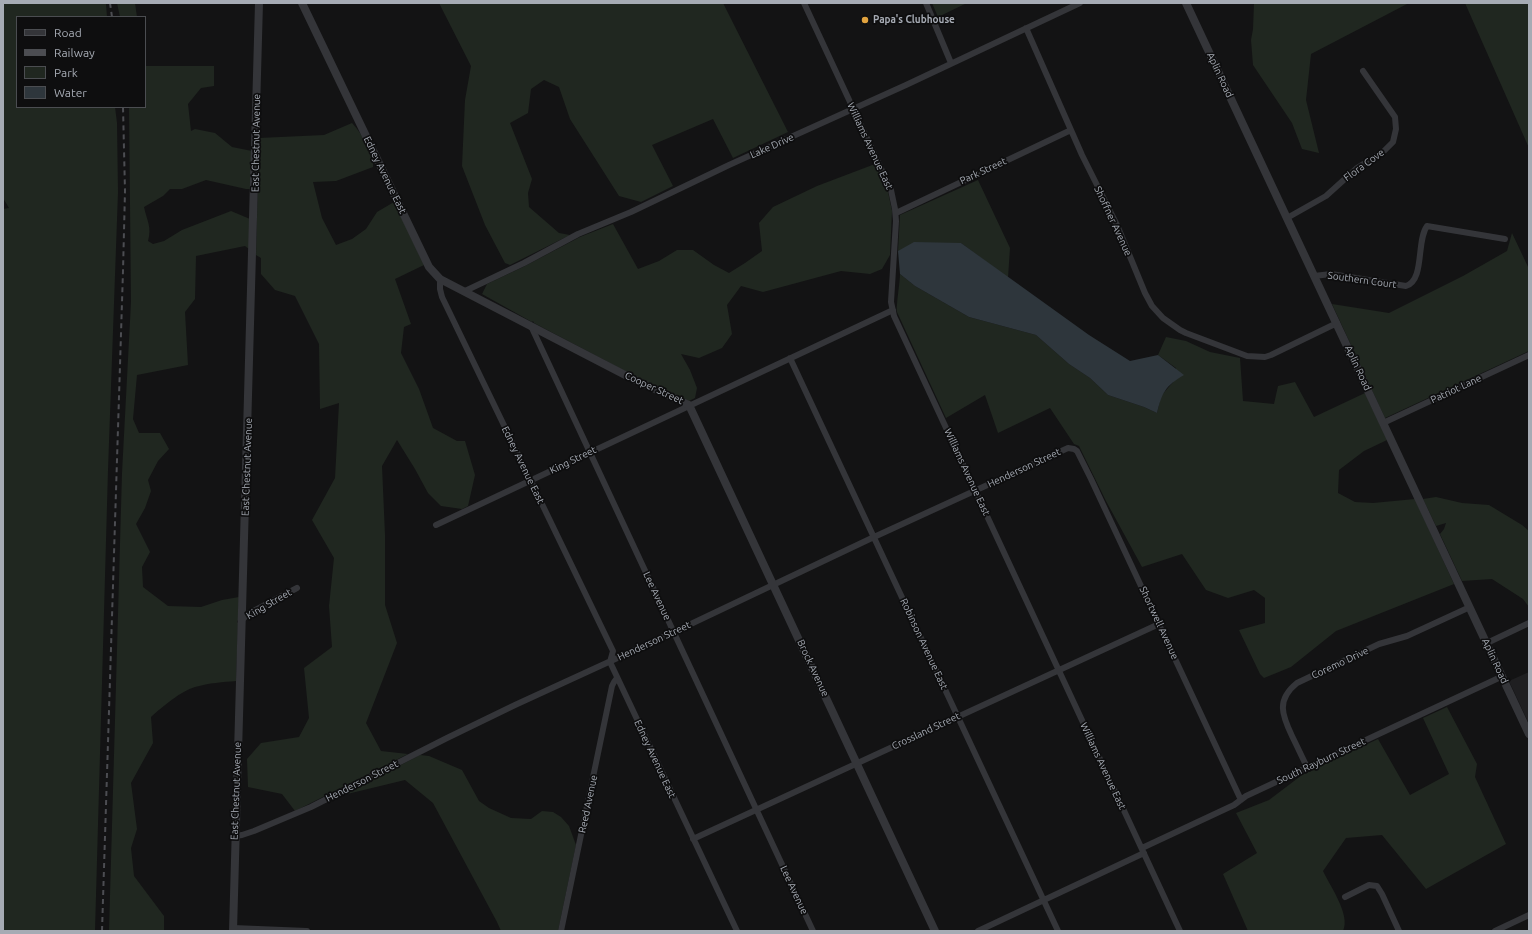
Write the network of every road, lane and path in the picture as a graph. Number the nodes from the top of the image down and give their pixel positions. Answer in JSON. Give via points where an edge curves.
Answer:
{"nodes":[{"id":1,"x":259,"y":3,"type":"edge"},
{"id":2,"x":302,"y":3,"type":"edge"},
{"id":3,"x":804,"y":3,"type":"edge"},
{"id":4,"x":926,"y":3,"type":"edge"},
{"id":5,"x":1080,"y":3,"type":"edge"},
{"id":6,"x":1186,"y":3,"type":"edge"},
{"id":7,"x":1026,"y":28,"type":"junction"},
{"id":8,"x":951,"y":63,"type":"junction"},
{"id":9,"x":1363,"y":71,"type":"dead end"},
{"id":10,"x":854,"y":109,"type":"junction"},
{"id":11,"x":1071,"y":130,"type":"junction"},
{"id":12,"x":896,"y":213,"type":"junction"},
{"id":13,"x":1287,"y":218,"type":"junction"},
{"id":14,"x":1506,"y":239,"type":"dead end"},
{"id":15,"x":1314,"y":276,"type":"junction"},
{"id":16,"x":440,"y":279,"type":"junction"},
{"id":17,"x":465,"y":291,"type":"junction"},
{"id":18,"x":892,"y":310,"type":"junction"},
{"id":19,"x":1337,"y":323,"type":"junction"},
{"id":20,"x":531,"y":326,"type":"junction"},
{"id":21,"x":1529,"y":355,"type":"edge"},
{"id":22,"x":790,"y":358,"type":"junction"},
{"id":23,"x":689,"y":405,"type":"junction"},
{"id":24,"x":1383,"y":423,"type":"junction"},
{"id":25,"x":1074,"y":449,"type":"joint"},
{"id":26,"x":590,"y":453,"type":"junction"},
{"id":27,"x":531,"y":481,"type":"junction"},
{"id":28,"x":975,"y":491,"type":"junction"},
{"id":29,"x":436,"y":525,"type":"dead end"},
{"id":30,"x":874,"y":537,"type":"junction"},
{"id":31,"x":774,"y":584,"type":"junction"},
{"id":32,"x":297,"y":588,"type":"dead end"},
{"id":33,"x":1470,"y":607,"type":"junction"},
{"id":34,"x":242,"y":620,"type":"junction"},
{"id":35,"x":1529,"y":623,"type":"edge"},
{"id":36,"x":1159,"y":624,"type":"junction"},
{"id":37,"x":674,"y":632,"type":"junction"},
{"id":38,"x":1487,"y":643,"type":"junction"},
{"id":39,"x":610,"y":662,"type":"junction"},
{"id":40,"x":1058,"y":670,"type":"junction"},
{"id":41,"x":1502,"y":676,"type":"junction"},
{"id":42,"x":617,"y":678,"type":"junction"},
{"id":43,"x":958,"y":716,"type":"junction"},
{"id":44,"x":1529,"y":734,"type":"edge"},
{"id":45,"x":857,"y":763,"type":"junction"},
{"id":46,"x":1308,"y":767,"type":"junction"},
{"id":47,"x":1241,"y":800,"type":"junction"},
{"id":48,"x":757,"y":810,"type":"junction"},
{"id":49,"x":235,"y":836,"type":"junction"},
{"id":50,"x":693,"y":839,"type":"junction"},
{"id":51,"x":1143,"y":851,"type":"junction"},
{"id":52,"x":1345,"y":897,"type":"dead end"},
{"id":53,"x":1044,"y":900,"type":"junction"},
{"id":54,"x":1529,"y":915,"type":"edge"},
{"id":55,"x":233,"y":930,"type":"edge"},
{"id":56,"x":307,"y":931,"type":"edge"},
{"id":57,"x":561,"y":931,"type":"edge"},
{"id":58,"x":737,"y":931,"type":"edge"},
{"id":59,"x":813,"y":931,"type":"edge"},
{"id":60,"x":935,"y":931,"type":"edge"},
{"id":61,"x":978,"y":931,"type":"edge"},
{"id":62,"x":1058,"y":931,"type":"edge"},
{"id":63,"x":1180,"y":931,"type":"edge"},
{"id":64,"x":1399,"y":931,"type":"edge"},
{"id":65,"x":1495,"y":931,"type":"edge"}],
"edges":[{"from":1,"to":34,"type":"street","name":"East Chestnut Avenue"},
{"from":2,"to":16,"type":"street","name":"Edney Avenue East","via":[[429,267]]},
{"from":3,"to":10,"type":"street","name":"Williams Avenue East"},
{"from":4,"to":8,"type":"street"},
{"from":5,"to":7,"type":"street","name":"Lake Drive"},
{"from":6,"to":13,"type":"street","name":"Aplin Road"},
{"from":7,"to":8,"type":"street","name":"Lake Drive"},
{"from":7,"to":11,"type":"street","name":"Shoffner Avenue"},
{"from":8,"to":10,"type":"street","name":"Lake Drive"},
{"from":9,"to":13,"type":"street","name":"Flora Cove","via":[[1394,117],[1396,129],[1393,142],[1384,152],[1357,168],[1326,196]]},
{"from":10,"to":12,"type":"street","name":"Williams Avenue East","via":[[888,182]]},
{"from":10,"to":17,"type":"street","name":"Lake Drive","via":[[578,234]]},
{"from":11,"to":12,"type":"street","name":"Park Street"},
{"from":11,"to":19,"type":"street","name":"Shoffner Avenue","via":[[1117,225],[1144,293],[1157,312],[1180,330],[1247,356],[1256,357],[1271,355]]},
{"from":12,"to":18,"type":"street","name":"Williams Avenue East"},
{"from":13,"to":15,"type":"street","name":"Aplin Road"},
{"from":14,"to":15,"type":"street","name":"Southern Court","via":[[1427,226],[1422,234],[1416,277],[1411,285],[1331,274]]},
{"from":15,"to":19,"type":"street","name":"Aplin Road"},
{"from":16,"to":17,"type":"street","name":"Cooper Street"},
{"from":16,"to":27,"type":"street","name":"Edney Avenue East","via":[[442,297]]},
{"from":17,"to":20,"type":"street","name":"Cooper Street"},
{"from":18,"to":22,"type":"street","name":"Cooper Street"},
{"from":18,"to":28,"type":"street","name":"Williams Avenue East"},
{"from":19,"to":24,"type":"street","name":"Aplin Road"},
{"from":20,"to":23,"type":"street","name":"Cooper Street"},
{"from":20,"to":26,"type":"street","name":"Lee Avenue"},
{"from":21,"to":24,"type":"street","name":"Patriot Lane"},
{"from":22,"to":23,"type":"street","name":"Cooper Street"},
{"from":22,"to":30,"type":"street","name":"Robinson Avenue East"},
{"from":23,"to":26,"type":"street","name":"King Street"},
{"from":23,"to":31,"type":"street","name":"Brock Avenue"},
{"from":24,"to":33,"type":"street","name":"Aplin Road"},
{"from":25,"to":28,"type":"street","name":"Henderson Street","via":[[1065,449]]},
{"from":25,"to":36,"type":"street","name":"Shortwell Avenue","via":[[1091,479]]},
{"from":26,"to":27,"type":"street","name":"King Street"},
{"from":26,"to":37,"type":"street","name":"Lee Avenue"},
{"from":27,"to":29,"type":"street","name":"King Street"},
{"from":27,"to":39,"type":"street","name":"Edney Avenue East","via":[[612,651]]},
{"from":28,"to":30,"type":"street","name":"Henderson Street"},
{"from":28,"to":40,"type":"street","name":"Williams Avenue East"},
{"from":30,"to":31,"type":"street","name":"Henderson Street"},
{"from":30,"to":43,"type":"street","name":"Robinson Avenue East"},
{"from":31,"to":37,"type":"street","name":"Henderson Street"},
{"from":31,"to":45,"type":"street","name":"Brock Avenue"},
{"from":32,"to":34,"type":"street","name":"King Street","via":[[248,614]]},
{"from":33,"to":38,"type":"street","name":"Aplin Road"},
{"from":33,"to":46,"type":"street","name":"Coremo Drive","via":[[1407,636],[1379,644],[1291,687],[1283,702],[1283,716]]},
{"from":34,"to":49,"type":"street","name":"East Chestnut Avenue"},
{"from":35,"to":38,"type":"street"},
{"from":36,"to":40,"type":"street","name":"Crossland Street"},
{"from":36,"to":47,"type":"street","name":"Shortwell Avenue"},
{"from":37,"to":39,"type":"street","name":"Henderson Street"},
{"from":37,"to":48,"type":"street","name":"Lee Avenue"},
{"from":38,"to":41,"type":"street","name":"Aplin Road"},
{"from":39,"to":42,"type":"street","name":"Edney Avenue East"},
{"from":39,"to":49,"type":"street","name":"Henderson Street","via":[[447,738],[311,807],[254,831]]},
{"from":40,"to":43,"type":"street","name":"Crossland Street"},
{"from":40,"to":51,"type":"street","name":"Williams Avenue East"},
{"from":41,"to":44,"type":"street","name":"Aplin Road"},
{"from":41,"to":46,"type":"street","name":"South Rayburn Street"},
{"from":42,"to":50,"type":"street","name":"Edney Avenue East"},
{"from":42,"to":57,"type":"street","name":"Reed Avenue","via":[[611,694]]},
{"from":43,"to":45,"type":"street","name":"Crossland Street"},
{"from":43,"to":53,"type":"street","name":"Robinson Avenue East"},
{"from":45,"to":48,"type":"street","name":"Crossland Street"},
{"from":45,"to":60,"type":"street","name":"Brock Avenue"},
{"from":46,"to":47,"type":"street","name":"South Rayburn Street"},
{"from":47,"to":51,"type":"street","name":"South Rayburn Street"},
{"from":48,"to":50,"type":"street","name":"Crossland Street"},
{"from":48,"to":59,"type":"street","name":"Lee Avenue"},
{"from":49,"to":55,"type":"street","name":"East Chestnut Avenue"},
{"from":50,"to":58,"type":"street","name":"Edney Avenue East"},
{"from":51,"to":53,"type":"street","name":"South Rayburn Street"},
{"from":51,"to":63,"type":"street","name":"Williams Avenue East"},
{"from":52,"to":64,"type":"street","via":[[1369,885],[1377,886]]},
{"from":53,"to":61,"type":"street","name":"South Rayburn Street"},
{"from":53,"to":62,"type":"street","name":"Robinson Avenue East"},
{"from":54,"to":65,"type":"street"},
{"from":55,"to":56,"type":"street"}]}
